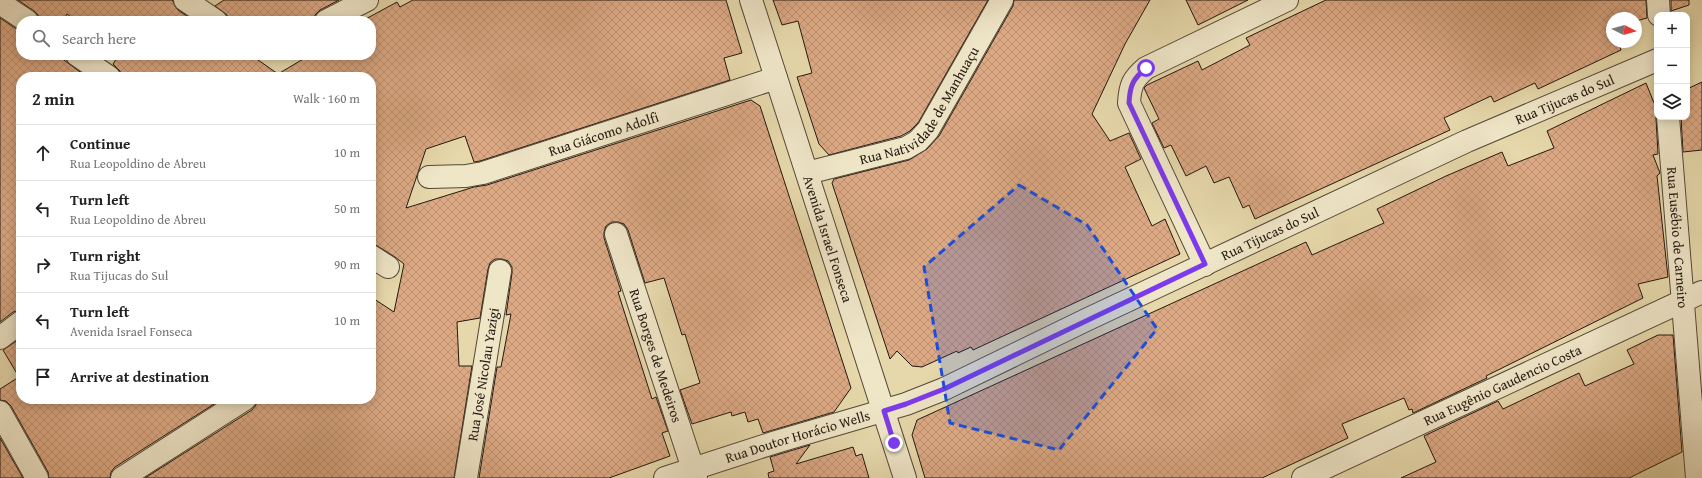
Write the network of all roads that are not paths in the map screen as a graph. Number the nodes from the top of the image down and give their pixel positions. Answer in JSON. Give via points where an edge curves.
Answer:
{"nodes":[{"id":1,"x":185,"y":0,"type":"edge"},
{"id":2,"x":367,"y":0,"type":"edge"},
{"id":3,"x":751,"y":0,"type":"edge"},
{"id":4,"x":1002,"y":0,"type":"edge"},
{"id":5,"x":1287,"y":0,"type":"edge"},
{"id":6,"x":1658,"y":0,"type":"edge"},
{"id":7,"x":0,"y":3,"type":"edge"},
{"id":8,"x":1659,"y":12,"type":"edge"},
{"id":9,"x":20,"y":16,"type":"edge"},
{"id":10,"x":209,"y":16,"type":"edge"},
{"id":11,"x":336,"y":16,"type":"edge"},
{"id":12,"x":84,"y":60,"type":"edge"},
{"id":13,"x":1654,"y":61,"type":"edge"},
{"id":14,"x":102,"y":72,"type":"edge"},
{"id":15,"x":776,"y":78,"type":"junction"},
{"id":16,"x":1668,"y":120,"type":"edge"},
{"id":17,"x":806,"y":173,"type":"junction"},
{"id":18,"x":429,"y":177,"type":"dead end"},
{"id":19,"x":616,"y":234,"type":"dead end"},
{"id":20,"x":1205,"y":264,"type":"junction"},
{"id":21,"x":500,"y":271,"type":"dead end"},
{"id":22,"x":1693,"y":297,"type":"edge"},
{"id":23,"x":16,"y":326,"type":"edge"},
{"id":24,"x":0,"y":338,"type":"edge"},
{"id":25,"x":238,"y":404,"type":"edge"},
{"id":26,"x":884,"y":411,"type":"junction"},
{"id":27,"x":0,"y":412,"type":"edge"},
{"id":28,"x":694,"y":474,"type":"edge"},
{"id":29,"x":37,"y":478,"type":"edge"},
{"id":30,"x":122,"y":478,"type":"edge"},
{"id":31,"x":466,"y":478,"type":"edge"},
{"id":32,"x":665,"y":478,"type":"edge"},
{"id":33,"x":905,"y":478,"type":"edge"},
{"id":34,"x":1303,"y":478,"type":"edge"},
{"id":35,"x":1697,"y":478,"type":"edge"}],
"edges":[{"from":1,"to":10,"type":"street"},
{"from":2,"to":11,"type":"street"},
{"from":3,"to":15,"type":"street","name":"Avenida Israel Fonseca"},
{"from":4,"to":17,"type":"street","name":"Rua Natividade de Manhuaçu","via":[[928,130],[918,141],[906,148]]},
{"from":5,"to":20,"type":"street","via":[[1146,68],[1136,77],[1130,90],[1129,103]]},
{"from":6,"to":8,"type":"street"},
{"from":7,"to":9,"type":"street"},
{"from":12,"to":14,"type":"street"},
{"from":13,"to":20,"type":"street","name":"Rua Tijucas do Sul","via":[[1467,141]]},
{"from":15,"to":17,"type":"street","name":"Avenida Israel Fonseca"},
{"from":15,"to":18,"type":"street","name":"Rua Giácomo Adolfi","via":[[482,173]]},
{"from":16,"to":22,"type":"street","name":"Rua Eusébio de Carneiro"},
{"from":17,"to":26,"type":"street","name":"Avenida Israel Fonseca"},
{"from":19,"to":28,"type":"street","name":"Rua Borges de Medeiros"},
{"from":20,"to":26,"type":"street","name":"Rua Tijucas do Sul","via":[[944,389]]},
{"from":21,"to":31,"type":"street","name":"Rua José Nicolau Yazigi"},
{"from":22,"to":34,"type":"street","name":"Rua Eugênio Gaudencio Costa"},
{"from":22,"to":35,"type":"street","name":"Rua Eusébio de Carneiro"},
{"from":23,"to":24,"type":"street"},
{"from":25,"to":30,"type":"street"},
{"from":26,"to":28,"type":"street","name":"Rua Doutor Horácio Wells","via":[[776,442]]},
{"from":26,"to":33,"type":"street","name":"Avenida Israel Fonseca"},
{"from":27,"to":29,"type":"street"},
{"from":28,"to":32,"type":"street","name":"Rua Doutor Horácio Wells"}]}
